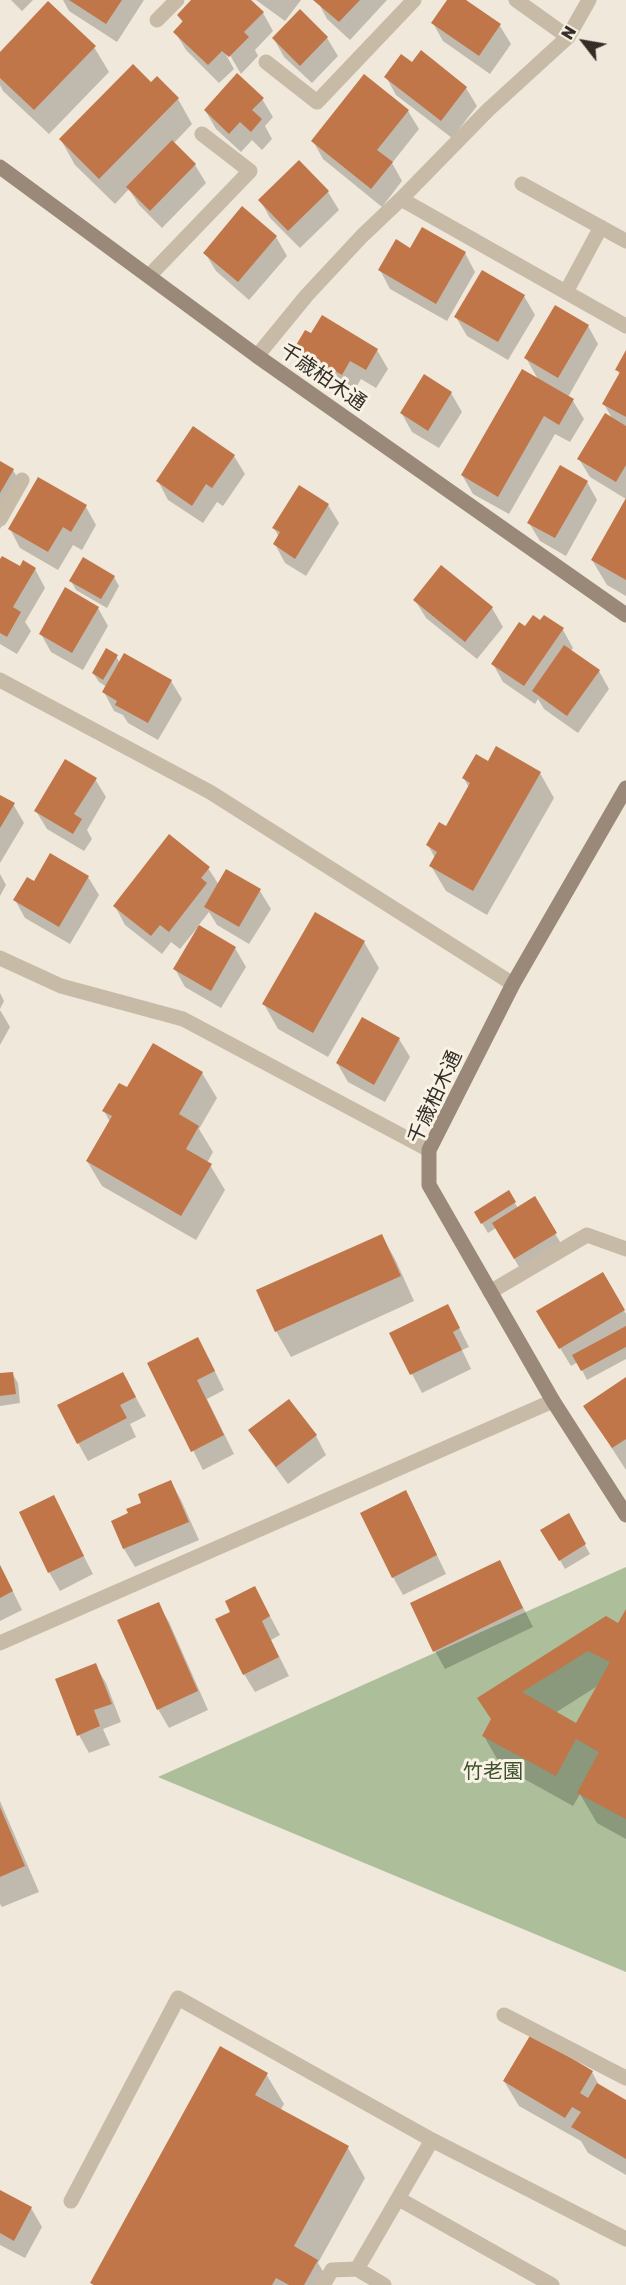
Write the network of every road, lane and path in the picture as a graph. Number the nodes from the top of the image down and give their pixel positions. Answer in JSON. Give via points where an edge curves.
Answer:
{"nodes":[{"id":1,"x":177,"y":0,"type":"edge"},
{"id":2,"x":414,"y":0,"type":"edge"},
{"id":3,"x":516,"y":0,"type":"edge"},
{"id":4,"x":589,"y":0,"type":"edge"},
{"id":5,"x":157,"y":20,"type":"dead end"},
{"id":6,"x":568,"y":37,"type":"junction"},
{"id":7,"x":266,"y":63,"type":"dead end"},
{"id":8,"x":201,"y":134,"type":"dead end"},
{"id":9,"x":0,"y":167,"type":"edge"},
{"id":10,"x":522,"y":184,"type":"dead end"},
{"id":11,"x":401,"y":199,"type":"junction"},
{"id":12,"x":601,"y":227,"type":"junction"},
{"id":13,"x":626,"y":241,"type":"edge"},
{"id":14,"x":149,"y":276,"type":"junction"},
{"id":15,"x":566,"y":292,"type":"junction"},
{"id":16,"x":626,"y":326,"type":"edge"},
{"id":17,"x":257,"y":356,"type":"junction"},
{"id":18,"x":22,"y":480,"type":"dead end"},
{"id":19,"x":0,"y":519,"type":"edge"},
{"id":20,"x":626,"y":615,"type":"edge"},
{"id":21,"x":0,"y":680,"type":"edge"},
{"id":22,"x":626,"y":788,"type":"edge"},
{"id":23,"x":0,"y":958,"type":"edge"},
{"id":24,"x":513,"y":984,"type":"junction"},
{"id":25,"x":429,"y":1150,"type":"junction"},
{"id":26,"x":626,"y":1250,"type":"edge"},
{"id":27,"x":490,"y":1292,"type":"junction"},
{"id":28,"x":553,"y":1401,"type":"junction"},
{"id":29,"x":626,"y":1515,"type":"edge"},
{"id":30,"x":0,"y":1643,"type":"edge"},
{"id":31,"x":504,"y":2015,"type":"dead end"},
{"id":32,"x":626,"y":2078,"type":"edge"},
{"id":33,"x":432,"y":2140,"type":"junction"},
{"id":34,"x":399,"y":2199,"type":"junction"},
{"id":35,"x":70,"y":2201,"type":"dead end"},
{"id":36,"x":626,"y":2238,"type":"edge"},
{"id":37,"x":357,"y":2269,"type":"junction"},
{"id":38,"x":323,"y":2285,"type":"edge"},
{"id":39,"x":384,"y":2285,"type":"edge"},
{"id":40,"x":552,"y":2285,"type":"edge"}],
"edges":[{"from":1,"to":5,"type":"street"},
{"from":2,"to":7,"type":"street","via":[[317,102]]},
{"from":3,"to":6,"type":"street"},
{"from":4,"to":6,"type":"street"},
{"from":6,"to":11,"type":"street","via":[[488,110]]},
{"from":8,"to":14,"type":"street","via":[[250,171]]},
{"from":9,"to":14,"type":"street","name":"千歳柏木通"},
{"from":10,"to":12,"type":"street"},
{"from":11,"to":15,"type":"street"},
{"from":11,"to":17,"type":"street","via":[[307,295]]},
{"from":12,"to":13,"type":"street"},
{"from":12,"to":15,"type":"street"},
{"from":14,"to":17,"type":"street","name":"千歳柏木通"},
{"from":15,"to":16,"type":"street"},
{"from":17,"to":20,"type":"street","name":"千歳柏木通"},
{"from":18,"to":19,"type":"street"},
{"from":21,"to":24,"type":"street","via":[[210,792]]},
{"from":22,"to":24,"type":"street","name":"千歳柏木通"},
{"from":23,"to":25,"type":"street","via":[[61,986],[183,1019]]},
{"from":24,"to":25,"type":"street","name":"千歳柏木通"},
{"from":25,"to":27,"type":"street","name":"千歳柏木通","via":[[429,1185]]},
{"from":26,"to":27,"type":"street","via":[[587,1235]]},
{"from":27,"to":28,"type":"street","name":"千歳柏木通"},
{"from":28,"to":29,"type":"street","name":"千歳柏木通"},
{"from":28,"to":30,"type":"street"},
{"from":31,"to":32,"type":"street"},
{"from":33,"to":34,"type":"street"},
{"from":33,"to":35,"type":"street","via":[[178,1998]]},
{"from":33,"to":36,"type":"street"},
{"from":34,"to":37,"type":"street"},
{"from":34,"to":40,"type":"street"},
{"from":37,"to":38,"type":"street","via":[[332,2270]]},
{"from":37,"to":39,"type":"street"}]}
